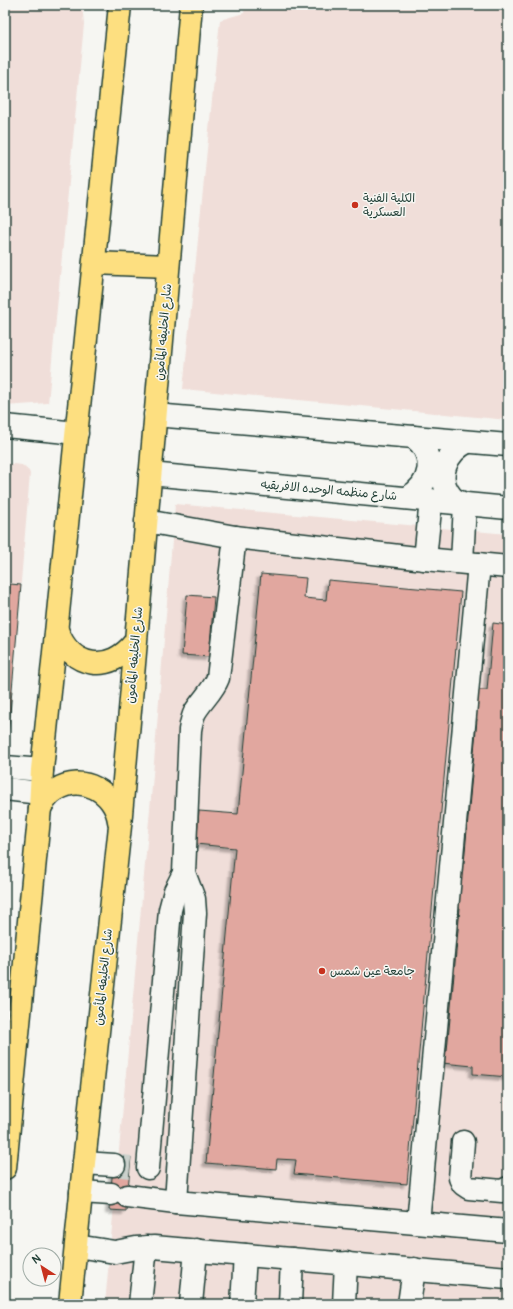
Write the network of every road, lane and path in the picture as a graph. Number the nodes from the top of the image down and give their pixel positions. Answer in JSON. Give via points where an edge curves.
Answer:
{"nodes":[{"id":1,"x":120,"y":5,"type":"edge"},
{"id":2,"x":191,"y":5,"type":"edge"},
{"id":3,"x":94,"y":263,"type":"junction"},
{"id":4,"x":168,"y":266,"type":"junction"},
{"id":5,"x":155,"y":415,"type":"junction"},
{"id":6,"x":5,"y":426,"type":"edge"},
{"id":7,"x":77,"y":433,"type":"junction"},
{"id":8,"x":414,"y":437,"type":"junction"},
{"id":9,"x":467,"y":442,"type":"junction"},
{"id":10,"x":508,"y":445,"type":"edge"},
{"id":11,"x":150,"y":474,"type":"junction"},
{"id":12,"x":407,"y":498,"type":"junction"},
{"id":13,"x":431,"y":500,"type":"junction"},
{"id":14,"x":465,"y":504,"type":"junction"},
{"id":15,"x":508,"y":508,"type":"edge"},
{"id":16,"x":146,"y":521,"type":"junction"},
{"id":17,"x":235,"y":537,"type":"junction"},
{"id":18,"x":425,"y":559,"type":"junction"},
{"id":19,"x":470,"y":563,"type":"junction"},
{"id":20,"x":508,"y":567,"type":"edge"},
{"id":21,"x":57,"y":630,"type":"junction"},
{"id":22,"x":135,"y":642,"type":"junction"},
{"id":23,"x":5,"y":766,"type":"edge"},
{"id":24,"x":42,"y":770,"type":"junction"},
{"id":25,"x":5,"y":789,"type":"edge"},
{"id":26,"x":40,"y":801,"type":"junction"},
{"id":27,"x":120,"y":826,"type":"junction"},
{"id":28,"x":184,"y":873,"type":"junction"},
{"id":29,"x":463,"y":1142,"type":"dead end"},
{"id":30,"x":84,"y":1164,"type":"junction"},
{"id":31,"x":130,"y":1167,"type":"junction"},
{"id":32,"x":5,"y":1168,"type":"edge"},
{"id":33,"x":177,"y":1171,"type":"junction"},
{"id":34,"x":508,"y":1188,"type":"edge"},
{"id":35,"x":81,"y":1192,"type":"junction"},
{"id":36,"x":176,"y":1202,"type":"junction"},
{"id":37,"x":418,"y":1223,"type":"junction"},
{"id":38,"x":508,"y":1231,"type":"edge"},
{"id":39,"x":76,"y":1246,"type":"junction"},
{"id":40,"x":146,"y":1247,"type":"junction"},
{"id":41,"x":196,"y":1250,"type":"junction"},
{"id":42,"x":245,"y":1255,"type":"junction"},
{"id":43,"x":292,"y":1259,"type":"junction"},
{"id":44,"x":346,"y":1263,"type":"junction"},
{"id":45,"x":414,"y":1269,"type":"junction"},
{"id":46,"x":508,"y":1278,"type":"edge"},
{"id":47,"x":70,"y":1304,"type":"edge"},
{"id":48,"x":140,"y":1304,"type":"edge"},
{"id":49,"x":191,"y":1304,"type":"edge"},
{"id":50,"x":242,"y":1304,"type":"edge"},
{"id":51,"x":290,"y":1304,"type":"edge"},
{"id":52,"x":344,"y":1304,"type":"edge"},
{"id":53,"x":409,"y":1304,"type":"edge"}],
"edges":[{"from":1,"to":3,"type":"main road"},
{"from":2,"to":4,"type":"main road","name":"شارع الخليفه المأمون"},
{"from":3,"to":4,"type":"main road"},
{"from":3,"to":7,"type":"main road"},
{"from":4,"to":5,"type":"main road","name":"شارع الخليفه المأمون"},
{"from":5,"to":8,"type":"street"},
{"from":5,"to":11,"type":"main road","name":"شارع الخليفه المأمون"},
{"from":6,"to":7,"type":"street"},
{"from":7,"to":21,"type":"main road"},
{"from":8,"to":9,"type":"street"},
{"from":8,"to":12,"type":"street","via":[[425,449],[429,465],[425,481]]},
{"from":9,"to":10,"type":"street"},
{"from":9,"to":14,"type":"street","via":[[453,451],[445,465],[444,474],[452,497]]},
{"from":11,"to":12,"type":"street","name":"شارع منظمه الوحده الافريقيه"},
{"from":11,"to":16,"type":"main road","name":"شارع الخليفه المأمون"},
{"from":12,"to":13,"type":"street","name":"شارع منظمه الوحده الافريقيه"},
{"from":13,"to":14,"type":"street","name":"شارع منظمه الوحده الافريقيه"},
{"from":13,"to":18,"type":"street"},
{"from":14,"to":15,"type":"street","name":"شارع منظمه الوحده الافريقيه"},
{"from":14,"to":19,"type":"street"},
{"from":16,"to":17,"type":"street"},
{"from":16,"to":22,"type":"main road","name":"شارع الخليفه المأمون"},
{"from":17,"to":18,"type":"street"},
{"from":17,"to":28,"type":"street","via":[[218,678],[195,712],[190,730]]},
{"from":18,"to":19,"type":"street"},
{"from":19,"to":20,"type":"street"},
{"from":19,"to":37,"type":"street"},
{"from":21,"to":22,"type":"main road","via":[[67,650],[76,657],[98,663],[109,662],[119,657]]},
{"from":21,"to":24,"type":"main road"},
{"from":22,"to":27,"type":"main road","name":"شارع الخليفه المأمون"},
{"from":23,"to":24,"type":"street"},
{"from":24,"to":26,"type":"main road"},
{"from":25,"to":26,"type":"street"},
{"from":26,"to":27,"type":"main road","via":[[68,785],[87,785],[104,793],[113,802]]},
{"from":26,"to":32,"type":"main road"},
{"from":27,"to":30,"type":"main road","name":"شارع الخليفه المأمون"},
{"from":28,"to":31,"type":"street","via":[[172,897]]},
{"from":28,"to":33,"type":"street","via":[[194,899],[195,913]]},
{"from":29,"to":34,"type":"street","via":[[460,1178],[463,1184],[469,1188],[502,1191]]},
{"from":30,"to":31,"type":"street"},
{"from":30,"to":35,"type":"main road","name":"شارع الخليفه المأمون"},
{"from":31,"to":33,"type":"street"},
{"from":33,"to":36,"type":"street"},
{"from":35,"to":36,"type":"street"},
{"from":35,"to":39,"type":"main road","name":"شارع الخليفه المأمون"},
{"from":36,"to":37,"type":"street"},
{"from":37,"to":38,"type":"street"},
{"from":39,"to":40,"type":"street","via":[[115,1252]]},
{"from":39,"to":47,"type":"main road","name":"شارع الخليفه المأمون"},
{"from":40,"to":41,"type":"street"},
{"from":40,"to":48,"type":"street"},
{"from":41,"to":42,"type":"street"},
{"from":41,"to":49,"type":"street"},
{"from":42,"to":43,"type":"street"},
{"from":42,"to":50,"type":"street"},
{"from":43,"to":44,"type":"street"},
{"from":43,"to":51,"type":"street"},
{"from":44,"to":45,"type":"street"},
{"from":44,"to":52,"type":"street"},
{"from":45,"to":46,"type":"street"},
{"from":45,"to":53,"type":"street"}]}
